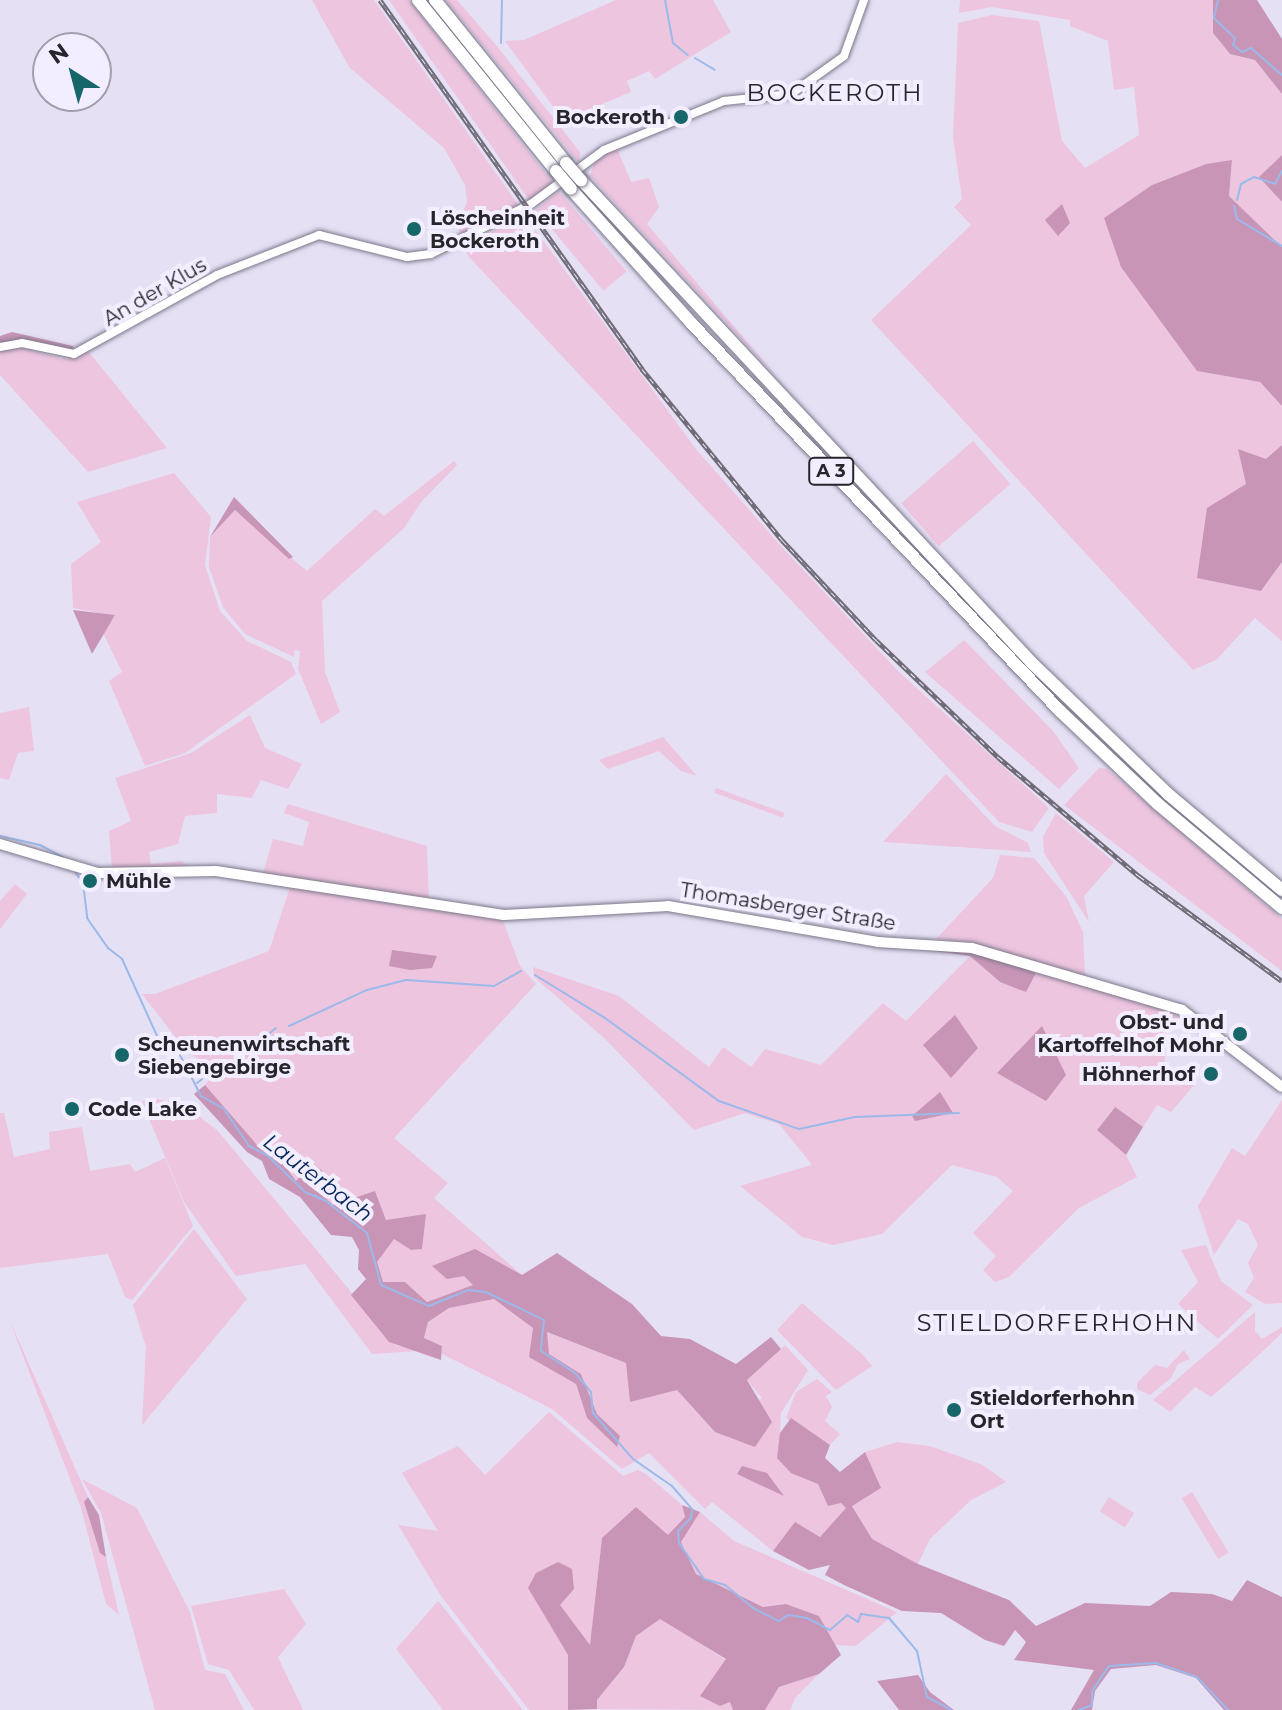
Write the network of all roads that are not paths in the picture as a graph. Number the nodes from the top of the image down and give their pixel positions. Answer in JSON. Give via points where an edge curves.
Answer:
{"nodes":[{"id":1,"x":418,"y":0,"type":"edge"},
{"id":2,"x":435,"y":0,"type":"edge"},
{"id":3,"x":864,"y":0,"type":"edge"},
{"id":4,"x":561,"y":167,"type":"junction"},
{"id":5,"x":576,"y":184,"type":"junction"},
{"id":6,"x":0,"y":347,"type":"edge"},
{"id":7,"x":0,"y":844,"type":"edge"},
{"id":8,"x":1282,"y":890,"type":"edge"},
{"id":9,"x":1282,"y":908,"type":"edge"},
{"id":10,"x":1282,"y":1087,"type":"edge"}],
"edges":[{"from":1,"to":4,"type":"highway","number":"A 3"},
{"from":2,"to":4,"type":"highway","number":"A 3"},
{"from":3,"to":6,"type":"street","name":"An der Klus","via":[[844,56],[791,94],[724,101],[604,150],[531,204],[431,254],[407,257],[325,234],[217,275],[74,354],[22,343]]},
{"from":4,"to":5,"type":"highway","number":"A 3","bridge":true},
{"from":5,"to":8,"type":"highway","number":"A 3","via":[[1107,737]]},
{"from":5,"to":9,"type":"highway","number":"A 3","via":[[692,324],[1097,747]]},
{"from":7,"to":10,"type":"main road","name":"Thomasberger Straße","via":[[79,869],[122,875],[216,871],[504,915],[668,906],[878,942],[972,948],[1182,1010]]}]}
